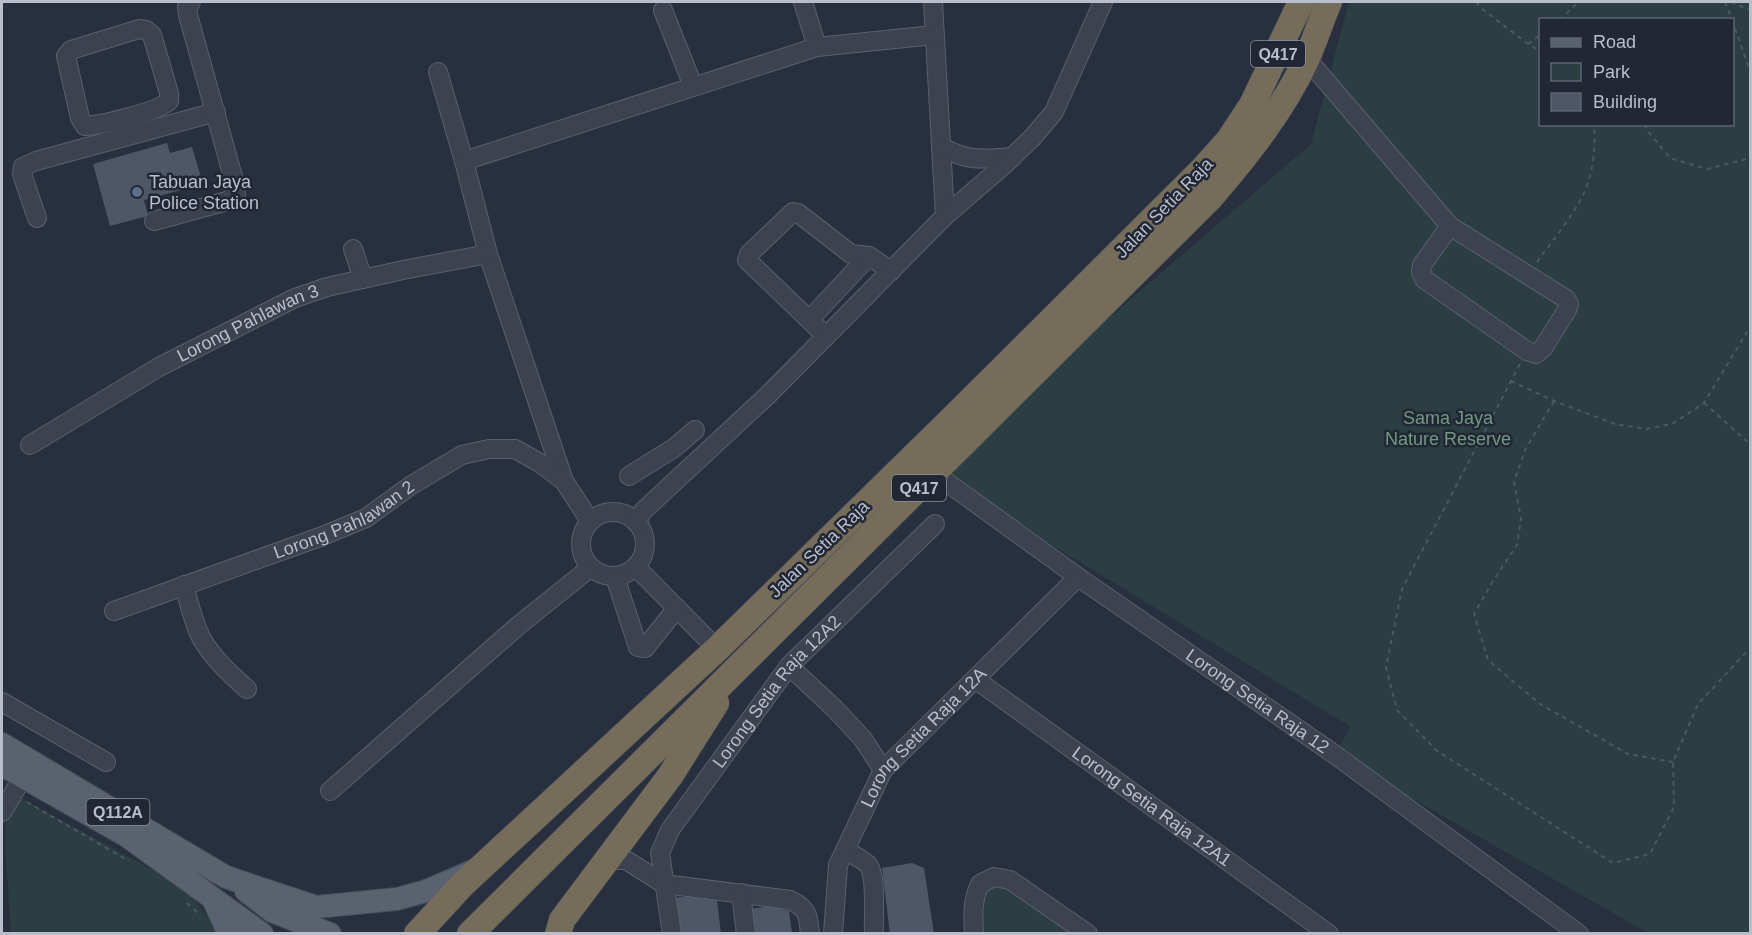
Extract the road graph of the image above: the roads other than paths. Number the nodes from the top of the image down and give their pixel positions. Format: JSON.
{"nodes":[{"id":1,"x":190,"y":2,"type":"edge"},
{"id":2,"x":803,"y":2,"type":"edge"},
{"id":3,"x":933,"y":2,"type":"edge"},
{"id":4,"x":1103,"y":2,"type":"edge"},
{"id":5,"x":1301,"y":2,"type":"edge"},
{"id":6,"x":1329,"y":2,"type":"edge"},
{"id":7,"x":663,"y":10,"type":"dead end"},
{"id":8,"x":934,"y":35,"type":"junction"},
{"id":9,"x":817,"y":47,"type":"junction"},
{"id":10,"x":1307,"y":59,"type":"junction"},
{"id":11,"x":438,"y":72,"type":"dead end"},
{"id":12,"x":693,"y":86,"type":"junction"},
{"id":13,"x":1252,"y":105,"type":"junction"},
{"id":14,"x":216,"y":112,"type":"junction"},
{"id":15,"x":125,"y":117,"type":"junction"},
{"id":16,"x":131,"y":135,"type":"junction"},
{"id":17,"x":941,"y":147,"type":"junction"},
{"id":18,"x":1013,"y":157,"type":"junction"},
{"id":19,"x":464,"y":161,"type":"junction"},
{"id":20,"x":945,"y":216,"type":"junction"},
{"id":21,"x":37,"y":218,"type":"dead end"},
{"id":22,"x":154,"y":221,"type":"dead end"},
{"id":23,"x":1450,"y":226,"type":"junction"},
{"id":24,"x":353,"y":249,"type":"dead end"},
{"id":25,"x":488,"y":254,"type":"junction"},
{"id":26,"x":869,"y":256,"type":"junction"},
{"id":27,"x":891,"y":271,"type":"junction"},
{"id":28,"x":363,"y":279,"type":"junction"},
{"id":29,"x":810,"y":320,"type":"junction"},
{"id":30,"x":826,"y":336,"type":"junction"},
{"id":31,"x":695,"y":430,"type":"dead end"},
{"id":32,"x":30,"y":445,"type":"dead end"},
{"id":33,"x":674,"y":448,"type":"junction"},
{"id":34,"x":690,"y":466,"type":"junction"},
{"id":35,"x":934,"y":473,"type":"junction"},
{"id":36,"x":629,"y":476,"type":"dead end"},
{"id":37,"x":564,"y":481,"type":"junction"},
{"id":38,"x":590,"y":521,"type":"junction"},
{"id":39,"x":636,"y":522,"type":"junction"},
{"id":40,"x":935,"y":524,"type":"dead end"},
{"id":41,"x":636,"y":567,"type":"junction"},
{"id":42,"x":590,"y":568,"type":"junction"},
{"id":43,"x":615,"y":577,"type":"junction"},
{"id":44,"x":1078,"y":577,"type":"junction"},
{"id":45,"x":184,"y":585,"type":"junction"},
{"id":46,"x":677,"y":608,"type":"junction"},
{"id":47,"x":114,"y":610,"type":"dead end"},
{"id":48,"x":717,"y":649,"type":"junction"},
{"id":49,"x":789,"y":666,"type":"junction"},
{"id":50,"x":738,"y":668,"type":"junction"},
{"id":51,"x":975,"y":679,"type":"junction"},
{"id":52,"x":247,"y":689,"type":"dead end"},
{"id":53,"x":2,"y":702,"type":"edge"},
{"id":54,"x":2,"y":744,"type":"edge"},
{"id":55,"x":106,"y":762,"type":"dead end"},
{"id":56,"x":2,"y":765,"type":"edge"},
{"id":57,"x":883,"y":770,"type":"junction"},
{"id":58,"x":18,"y":785,"type":"junction"},
{"id":59,"x":330,"y":790,"type":"dead end"},
{"id":60,"x":2,"y":812,"type":"edge"},
{"id":61,"x":845,"y":850,"type":"junction"},
{"id":62,"x":607,"y":860,"type":"junction"},
{"id":63,"x":480,"y":868,"type":"junction"},
{"id":64,"x":233,"y":880,"type":"junction"},
{"id":65,"x":664,"y":884,"type":"junction"},
{"id":66,"x":741,"y":893,"type":"junction"},
{"id":67,"x":206,"y":906,"type":"junction"},
{"id":68,"x":229,"y":933,"type":"edge"},
{"id":69,"x":262,"y":933,"type":"edge"},
{"id":70,"x":330,"y":933,"type":"edge"},
{"id":71,"x":417,"y":933,"type":"edge"},
{"id":72,"x":470,"y":933,"type":"edge"},
{"id":73,"x":558,"y":933,"type":"edge"},
{"id":74,"x":672,"y":933,"type":"edge"},
{"id":75,"x":746,"y":933,"type":"edge"},
{"id":76,"x":810,"y":933,"type":"edge"},
{"id":77,"x":833,"y":933,"type":"edge"},
{"id":78,"x":874,"y":933,"type":"edge"},
{"id":79,"x":974,"y":933,"type":"edge"},
{"id":80,"x":1088,"y":933,"type":"edge"},
{"id":81,"x":1329,"y":933,"type":"edge"},
{"id":82,"x":1579,"y":933,"type":"edge"}],
"edges":[{"from":1,"to":14,"type":"street"},
{"from":2,"to":9,"type":"street"},
{"from":3,"to":8,"type":"street"},
{"from":4,"to":18,"type":"street"},
{"from":5,"to":13,"type":"highway","name":"Jalan Setia Raja","number":"Q417"},
{"from":6,"to":10,"type":"highway","name":"Jalan Setia Raja","number":"Q417"},
{"from":7,"to":12,"type":"street"},
{"from":8,"to":9,"type":"street"},
{"from":8,"to":17,"type":"street"},
{"from":9,"to":12,"type":"street"},
{"from":10,"to":13,"type":"highway"},
{"from":10,"to":23,"type":"street"},
{"from":10,"to":35,"type":"highway","name":"Jalan Setia Raja","number":"Q417"},
{"from":11,"to":19,"type":"street"},
{"from":12,"to":19,"type":"street"},
{"from":13,"to":48,"type":"highway","name":"Jalan Setia Raja","number":"Q417"},
{"from":14,"to":16,"type":"street"},
{"from":14,"to":22,"type":"street"},
{"from":15,"to":15,"type":"street"},
{"from":15,"to":16,"type":"street"},
{"from":16,"to":21,"type":"street"},
{"from":17,"to":18,"type":"street"},
{"from":17,"to":20,"type":"street"},
{"from":18,"to":20,"type":"street"},
{"from":19,"to":25,"type":"street"},
{"from":20,"to":27,"type":"street"},
{"from":23,"to":23,"type":"street"},
{"from":24,"to":28,"type":"street"},
{"from":25,"to":28,"type":"street","name":"Lorong Pahlawan 3"},
{"from":25,"to":37,"type":"street"},
{"from":26,"to":27,"type":"street"},
{"from":26,"to":29,"type":"street"},
{"from":26,"to":29,"type":"street"},
{"from":27,"to":30,"type":"street"},
{"from":28,"to":32,"type":"street","name":"Lorong Pahlawan 3"},
{"from":29,"to":30,"type":"street"},
{"from":30,"to":34,"type":"street"},
{"from":31,"to":33,"type":"street"},
{"from":33,"to":34,"type":"street"},
{"from":33,"to":36,"type":"street"},
{"from":34,"to":39,"type":"street"},
{"from":35,"to":44,"type":"street","name":"Lorong Setia Raja 12"},
{"from":35,"to":50,"type":"highway","name":"Jalan Setia Raja","number":"Q417"},
{"from":37,"to":38,"type":"street"},
{"from":37,"to":45,"type":"street","name":"Lorong Pahlawan 2"},
{"from":38,"to":39,"type":"street"},
{"from":38,"to":42,"type":"street"},
{"from":39,"to":41,"type":"street"},
{"from":40,"to":49,"type":"street","name":"Lorong Setia Raja 12A2"},
{"from":41,"to":43,"type":"street"},
{"from":41,"to":46,"type":"street"},
{"from":42,"to":43,"type":"street"},
{"from":42,"to":59,"type":"street"},
{"from":43,"to":46,"type":"street"},
{"from":44,"to":51,"type":"street","name":"Lorong Setia Raja 12A"},
{"from":44,"to":82,"type":"street","name":"Lorong Setia Raja 12"},
{"from":45,"to":47,"type":"street","name":"Lorong Pahlawan 2"},
{"from":45,"to":52,"type":"street"},
{"from":46,"to":48,"type":"street"},
{"from":48,"to":63,"type":"highway","name":"Jalan Setia Raja","number":"Q417"},
{"from":49,"to":57,"type":"street"},
{"from":49,"to":65,"type":"street","name":"Lorong Setia Raja 12A2"},
{"from":50,"to":62,"type":"highway"},
{"from":50,"to":72,"type":"highway","name":"Jalan Setia Raja","number":"Q417"},
{"from":51,"to":57,"type":"street","name":"Lorong Setia Raja 12A"},
{"from":51,"to":81,"type":"street","name":"Lorong Setia Raja 12A1"},
{"from":53,"to":55,"type":"street"},
{"from":54,"to":64,"type":"main road","number":"Q112A"},
{"from":56,"to":58,"type":"main road"},
{"from":57,"to":61,"type":"street","name":"Lorong Setia Raja 12A"},
{"from":58,"to":60,"type":"street"},
{"from":58,"to":67,"type":"main road"},
{"from":61,"to":77,"type":"street","name":"Lorong Setia Raja 12A"},
{"from":61,"to":78,"type":"street"},
{"from":62,"to":65,"type":"street"},
{"from":62,"to":73,"type":"highway"},
{"from":63,"to":64,"type":"main road"},
{"from":63,"to":71,"type":"highway","name":"Jalan Setia Raja","number":"Q417"},
{"from":64,"to":70,"type":"main road"},
{"from":65,"to":66,"type":"street"},
{"from":65,"to":74,"type":"street","name":"Lorong Setia Raja 12A2"},
{"from":66,"to":75,"type":"street"},
{"from":66,"to":76,"type":"street"},
{"from":67,"to":68,"type":"main road"},
{"from":67,"to":69,"type":"main road"},
{"from":79,"to":80,"type":"street"}]}
